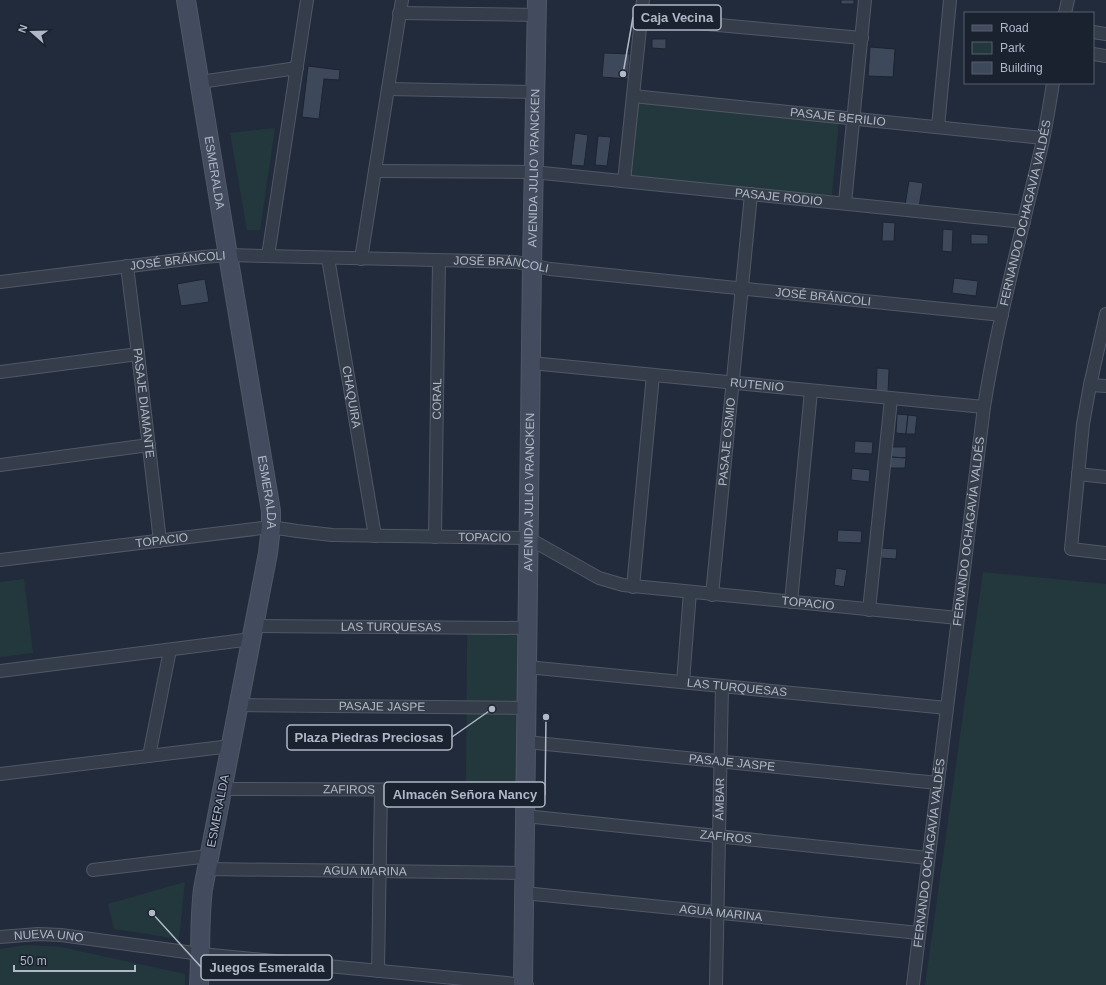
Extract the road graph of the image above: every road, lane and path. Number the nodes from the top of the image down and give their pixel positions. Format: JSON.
{"nodes":[{"id":1,"x":186,"y":0,"type":"edge"},
{"id":2,"x":307,"y":0,"type":"edge"},
{"id":3,"x":402,"y":0,"type":"edge"},
{"id":4,"x":643,"y":0,"type":"edge"},
{"id":5,"x":866,"y":0,"type":"edge"},
{"id":6,"x":950,"y":0,"type":"edge"},
{"id":7,"x":1068,"y":0,"type":"edge"},
{"id":8,"x":537,"y":7,"type":"edge"},
{"id":9,"x":1065,"y":12,"type":"edge"},
{"id":10,"x":400,"y":13,"type":"junction"},
{"id":11,"x":642,"y":18,"type":"junction"},
{"id":12,"x":1094,"y":32,"type":"edge"},
{"id":13,"x":1106,"y":34,"type":"edge"},
{"id":14,"x":862,"y":38,"type":"junction"},
{"id":15,"x":1094,"y":54,"type":"edge"},
{"id":16,"x":1106,"y":56,"type":"edge"},
{"id":17,"x":297,"y":68,"type":"junction"},
{"id":18,"x":200,"y":82,"type":"junction"},
{"id":19,"x":1053,"y":84,"type":"edge"},
{"id":20,"x":388,"y":89,"type":"junction"},
{"id":21,"x":535,"y":92,"type":"junction"},
{"id":22,"x":633,"y":96,"type":"junction"},
{"id":23,"x":854,"y":118,"type":"junction"},
{"id":24,"x":938,"y":127,"type":"junction"},
{"id":25,"x":1043,"y":138,"type":"junction"},
{"id":26,"x":375,"y":172,"type":"junction"},
{"id":27,"x":533,"y":172,"type":"junction"},
{"id":28,"x":624,"y":181,"type":"junction"},
{"id":29,"x":751,"y":194,"type":"junction"},
{"id":30,"x":845,"y":203,"type":"junction"},
{"id":31,"x":1024,"y":222,"type":"junction"},
{"id":32,"x":228,"y":255,"type":"junction"},
{"id":33,"x":268,"y":256,"type":"junction"},
{"id":34,"x":328,"y":258,"type":"junction"},
{"id":35,"x":361,"y":259,"type":"junction"},
{"id":36,"x":439,"y":261,"type":"junction"},
{"id":37,"x":127,"y":266,"type":"junction"},
{"id":38,"x":532,"y":266,"type":"junction"},
{"id":39,"x":0,"y":282,"type":"edge"},
{"id":40,"x":741,"y":289,"type":"junction"},
{"id":41,"x":1106,"y":314,"type":"edge"},
{"id":42,"x":1002,"y":315,"type":"junction"},
{"id":43,"x":138,"y":354,"type":"junction"},
{"id":44,"x":531,"y":363,"type":"junction"},
{"id":45,"x":0,"y":372,"type":"edge"},
{"id":46,"x":653,"y":375,"type":"junction"},
{"id":47,"x":732,"y":383,"type":"junction"},
{"id":48,"x":1090,"y":385,"type":"junction"},
{"id":49,"x":1106,"y":386,"type":"edge"},
{"id":50,"x":811,"y":391,"type":"junction"},
{"id":51,"x":891,"y":399,"type":"junction"},
{"id":52,"x":984,"y":407,"type":"junction"},
{"id":53,"x":149,"y":445,"type":"junction"},
{"id":54,"x":0,"y":465,"type":"edge"},
{"id":55,"x":1078,"y":474,"type":"junction"},
{"id":56,"x":1106,"y":477,"type":"edge"},
{"id":57,"x":271,"y":527,"type":"junction"},
{"id":58,"x":375,"y":536,"type":"junction"},
{"id":59,"x":435,"y":537,"type":"junction"},
{"id":60,"x":528,"y":538,"type":"junction"},
{"id":61,"x":160,"y":541,"type":"junction"},
{"id":62,"x":1106,"y":553,"type":"edge"},
{"id":63,"x":0,"y":560,"type":"edge"},
{"id":64,"x":633,"y":587,"type":"junction"},
{"id":65,"x":690,"y":592,"type":"junction"},
{"id":66,"x":712,"y":595,"type":"junction"},
{"id":67,"x":791,"y":602,"type":"junction"},
{"id":68,"x":869,"y":610,"type":"junction"},
{"id":69,"x":958,"y":618,"type":"junction"},
{"id":70,"x":527,"y":628,"type":"junction"},
{"id":71,"x":253,"y":633,"type":"junction"},
{"id":72,"x":170,"y":650,"type":"junction"},
{"id":73,"x":527,"y":667,"type":"junction"},
{"id":74,"x":0,"y":671,"type":"edge"},
{"id":75,"x":683,"y":682,"type":"junction"},
{"id":76,"x":722,"y":686,"type":"junction"},
{"id":77,"x":239,"y":705,"type":"junction"},
{"id":78,"x":526,"y":708,"type":"junction"},
{"id":79,"x":947,"y":708,"type":"junction"},
{"id":80,"x":526,"y":742,"type":"junction"},
{"id":81,"x":231,"y":746,"type":"junction"},
{"id":82,"x":149,"y":756,"type":"junction"},
{"id":83,"x":720,"y":761,"type":"junction"},
{"id":84,"x":0,"y":774,"type":"edge"},
{"id":85,"x":938,"y":783,"type":"junction"},
{"id":86,"x":222,"y":790,"type":"junction"},
{"id":87,"x":381,"y":790,"type":"junction"},
{"id":88,"x":525,"y":790,"type":"junction"},
{"id":89,"x":524,"y":816,"type":"junction"},
{"id":90,"x":719,"y":837,"type":"junction"},
{"id":91,"x":928,"y":858,"type":"junction"},
{"id":92,"x":207,"y":862,"type":"junction"},
{"id":93,"x":93,"y":870,"type":"dead end"},
{"id":94,"x":380,"y":872,"type":"junction"},
{"id":95,"x":524,"y":874,"type":"junction"},
{"id":96,"x":524,"y":893,"type":"junction"},
{"id":97,"x":718,"y":913,"type":"junction"},
{"id":98,"x":919,"y":933,"type":"junction"},
{"id":99,"x":0,"y":937,"type":"edge"},
{"id":100,"x":201,"y":954,"type":"junction"},
{"id":101,"x":378,"y":971,"type":"junction"},
{"id":102,"x":199,"y":985,"type":"edge"},
{"id":103,"x":523,"y":985,"type":"edge"},
{"id":104,"x":527,"y":985,"type":"edge"},
{"id":105,"x":716,"y":985,"type":"edge"},
{"id":106,"x":913,"y":985,"type":"edge"}],
"edges":[{"from":1,"to":18,"type":"street","name":"ESMERALDA"},
{"from":2,"to":17,"type":"street"},
{"from":3,"to":10,"type":"street"},
{"from":4,"to":11,"type":"street"},
{"from":5,"to":14,"type":"street"},
{"from":6,"to":24,"type":"street"},
{"from":7,"to":9,"type":"street"},
{"from":8,"to":10,"type":"street"},
{"from":8,"to":21,"type":"street","name":"AVENIDA JULIO VRANCKEN"},
{"from":10,"to":20,"type":"street"},
{"from":11,"to":14,"type":"street"},
{"from":11,"to":22,"type":"street"},
{"from":12,"to":13,"type":"street"},
{"from":14,"to":23,"type":"street"},
{"from":15,"to":16,"type":"street"},
{"from":17,"to":18,"type":"street"},
{"from":17,"to":33,"type":"street"},
{"from":18,"to":32,"type":"street","name":"ESMERALDA"},
{"from":19,"to":25,"type":"street","name":"FERNANDO OCHAGAVÍA VALDÉS"},
{"from":20,"to":21,"type":"street"},
{"from":20,"to":26,"type":"street"},
{"from":21,"to":27,"type":"street","name":"AVENIDA JULIO VRANCKEN"},
{"from":22,"to":23,"type":"street","name":"PASAJE BERILIO"},
{"from":22,"to":28,"type":"street"},
{"from":23,"to":24,"type":"street","name":"PASAJE BERILIO"},
{"from":23,"to":30,"type":"street"},
{"from":24,"to":25,"type":"street","name":"PASAJE BERILIO"},
{"from":25,"to":31,"type":"street","name":"FERNANDO OCHAGAVÍA VALDÉS"},
{"from":26,"to":27,"type":"street","name":"PASAJE RODIO"},
{"from":26,"to":35,"type":"street"},
{"from":27,"to":28,"type":"street","name":"PASAJE RODIO"},
{"from":27,"to":38,"type":"street","name":"AVENIDA JULIO VRANCKEN"},
{"from":28,"to":29,"type":"street","name":"PASAJE RODIO"},
{"from":29,"to":30,"type":"street","name":"PASAJE RODIO"},
{"from":29,"to":40,"type":"street","name":"PASAJE OSMIO"},
{"from":30,"to":31,"type":"street","name":"PASAJE RODIO"},
{"from":31,"to":42,"type":"street","name":"FERNANDO OCHAGAVÍA VALDÉS"},
{"from":32,"to":33,"type":"street","name":"JOSÉ BRÁNCOLI"},
{"from":32,"to":37,"type":"street","name":"JOSÉ BRÁNCOLI"},
{"from":32,"to":57,"type":"street","name":"ESMERALDA"},
{"from":33,"to":34,"type":"street","name":"JOSÉ BRÁNCOLI"},
{"from":34,"to":35,"type":"street","name":"JOSÉ BRÁNCOLI"},
{"from":34,"to":58,"type":"street","name":"CHAQUIRA"},
{"from":35,"to":36,"type":"street","name":"JOSÉ BRÁNCOLI"},
{"from":36,"to":38,"type":"street","name":"JOSÉ BRÁNCOLI"},
{"from":36,"to":59,"type":"street","name":"CORAL"},
{"from":37,"to":39,"type":"street","name":"JOSÉ BRÁNCOLI"},
{"from":37,"to":43,"type":"street","name":"PASAJE DIAMANTE"},
{"from":38,"to":40,"type":"street","name":"JOSÉ BRÁNCOLI"},
{"from":38,"to":44,"type":"street","name":"AVENIDA JULIO VRANCKEN"},
{"from":40,"to":42,"type":"street","name":"JOSÉ BRÁNCOLI"},
{"from":40,"to":47,"type":"street","name":"PASAJE OSMIO"},
{"from":41,"to":48,"type":"street"},
{"from":42,"to":52,"type":"street","name":"FERNANDO OCHAGAVÍA VALDÉS"},
{"from":43,"to":45,"type":"street"},
{"from":43,"to":53,"type":"street","name":"PASAJE DIAMANTE"},
{"from":44,"to":46,"type":"street","name":"RUTENIO"},
{"from":44,"to":60,"type":"street","name":"AVENIDA JULIO VRANCKEN"},
{"from":46,"to":47,"type":"street","name":"RUTENIO"},
{"from":46,"to":64,"type":"street"},
{"from":47,"to":50,"type":"street","name":"RUTENIO"},
{"from":47,"to":66,"type":"street","name":"PASAJE OSMIO"},
{"from":48,"to":49,"type":"street"},
{"from":48,"to":55,"type":"street"},
{"from":50,"to":51,"type":"street","name":"RUTENIO"},
{"from":50,"to":67,"type":"street"},
{"from":51,"to":52,"type":"street","name":"RUTENIO"},
{"from":51,"to":68,"type":"street"},
{"from":52,"to":69,"type":"street","name":"FERNANDO OCHAGAVÍA VALDÉS"},
{"from":53,"to":54,"type":"street"},
{"from":53,"to":61,"type":"street","name":"PASAJE DIAMANTE"},
{"from":55,"to":56,"type":"street"},
{"from":55,"to":62,"type":"street"},
{"from":57,"to":58,"type":"street","name":"TOPACIO"},
{"from":57,"to":61,"type":"street","name":"TOPACIO"},
{"from":57,"to":71,"type":"street","name":"ESMERALDA"},
{"from":58,"to":59,"type":"street","name":"TOPACIO"},
{"from":59,"to":60,"type":"street","name":"TOPACIO"},
{"from":60,"to":64,"type":"street","name":"TOPACIO"},
{"from":60,"to":70,"type":"street","name":"AVENIDA JULIO VRANCKEN"},
{"from":61,"to":63,"type":"street","name":"TOPACIO"},
{"from":64,"to":65,"type":"street","name":"TOPACIO"},
{"from":65,"to":66,"type":"street","name":"TOPACIO"},
{"from":65,"to":75,"type":"street"},
{"from":66,"to":67,"type":"street","name":"TOPACIO"},
{"from":67,"to":68,"type":"street","name":"TOPACIO"},
{"from":68,"to":69,"type":"street","name":"TOPACIO"},
{"from":69,"to":79,"type":"street","name":"FERNANDO OCHAGAVÍA VALDÉS"},
{"from":70,"to":71,"type":"street","name":"LAS TURQUESAS"},
{"from":70,"to":73,"type":"street","name":"AVENIDA JULIO VRANCKEN"},
{"from":71,"to":72,"type":"street","name":"LAS TURQUESAS"},
{"from":71,"to":77,"type":"street","name":"ESMERALDA"},
{"from":72,"to":74,"type":"street","name":"LAS TURQUESAS"},
{"from":72,"to":82,"type":"street"},
{"from":73,"to":75,"type":"street","name":"LAS TURQUESAS"},
{"from":73,"to":78,"type":"street","name":"AVENIDA JULIO VRANCKEN"},
{"from":75,"to":76,"type":"street","name":"LAS TURQUESAS"},
{"from":76,"to":79,"type":"street","name":"LAS TURQUESAS"},
{"from":76,"to":83,"type":"street","name":"ÁMBAR"},
{"from":77,"to":78,"type":"street","name":"PASAJE JASPE"},
{"from":77,"to":81,"type":"street","name":"ESMERALDA"},
{"from":78,"to":80,"type":"street","name":"AVENIDA JULIO VRANCKEN"},
{"from":79,"to":85,"type":"street","name":"FERNANDO OCHAGAVÍA VALDÉS"},
{"from":80,"to":83,"type":"street","name":"PASAJE JASPE"},
{"from":80,"to":88,"type":"street","name":"AVENIDA JULIO VRANCKEN"},
{"from":81,"to":82,"type":"street"},
{"from":81,"to":86,"type":"street","name":"ESMERALDA"},
{"from":82,"to":84,"type":"street"},
{"from":83,"to":85,"type":"street","name":"PASAJE JASPE"},
{"from":83,"to":90,"type":"street","name":"ÁMBAR"},
{"from":85,"to":91,"type":"street","name":"FERNANDO OCHAGAVÍA VALDÉS"},
{"from":86,"to":87,"type":"street","name":"ZAFIROS"},
{"from":86,"to":92,"type":"street","name":"ESMERALDA"},
{"from":87,"to":88,"type":"street","name":"ZAFIROS"},
{"from":87,"to":94,"type":"street"},
{"from":88,"to":89,"type":"street","name":"AVENIDA JULIO VRANCKEN"},
{"from":89,"to":90,"type":"street","name":"ZAFIROS"},
{"from":89,"to":95,"type":"street","name":"AVENIDA JULIO VRANCKEN"},
{"from":90,"to":91,"type":"street","name":"ZAFIROS"},
{"from":90,"to":97,"type":"street","name":"ÁMBAR"},
{"from":91,"to":98,"type":"street","name":"FERNANDO OCHAGAVÍA VALDÉS"},
{"from":92,"to":93,"type":"street","name":"AGUA MARINA"},
{"from":92,"to":94,"type":"street","name":"AGUA MARINA"},
{"from":92,"to":100,"type":"street","name":"ESMERALDA"},
{"from":94,"to":95,"type":"street","name":"AGUA MARINA"},
{"from":94,"to":101,"type":"street"},
{"from":95,"to":96,"type":"street","name":"AVENIDA JULIO VRANCKEN"},
{"from":96,"to":97,"type":"street","name":"AGUA MARINA"},
{"from":96,"to":103,"type":"street","name":"AVENIDA JULIO VRANCKEN"},
{"from":97,"to":98,"type":"street","name":"AGUA MARINA"},
{"from":97,"to":105,"type":"street","name":"ÁMBAR"},
{"from":98,"to":106,"type":"street","name":"FERNANDO OCHAGAVÍA VALDÉS"},
{"from":99,"to":100,"type":"street","name":"NUEVA UNO"},
{"from":100,"to":101,"type":"street","name":"NUEVA UNO"},
{"from":100,"to":102,"type":"street","name":"ESMERALDA"},
{"from":101,"to":103,"type":"street","name":"NUEVA UNO"},
{"from":103,"to":104,"type":"street","name":"NUEVA UNO"}]}
